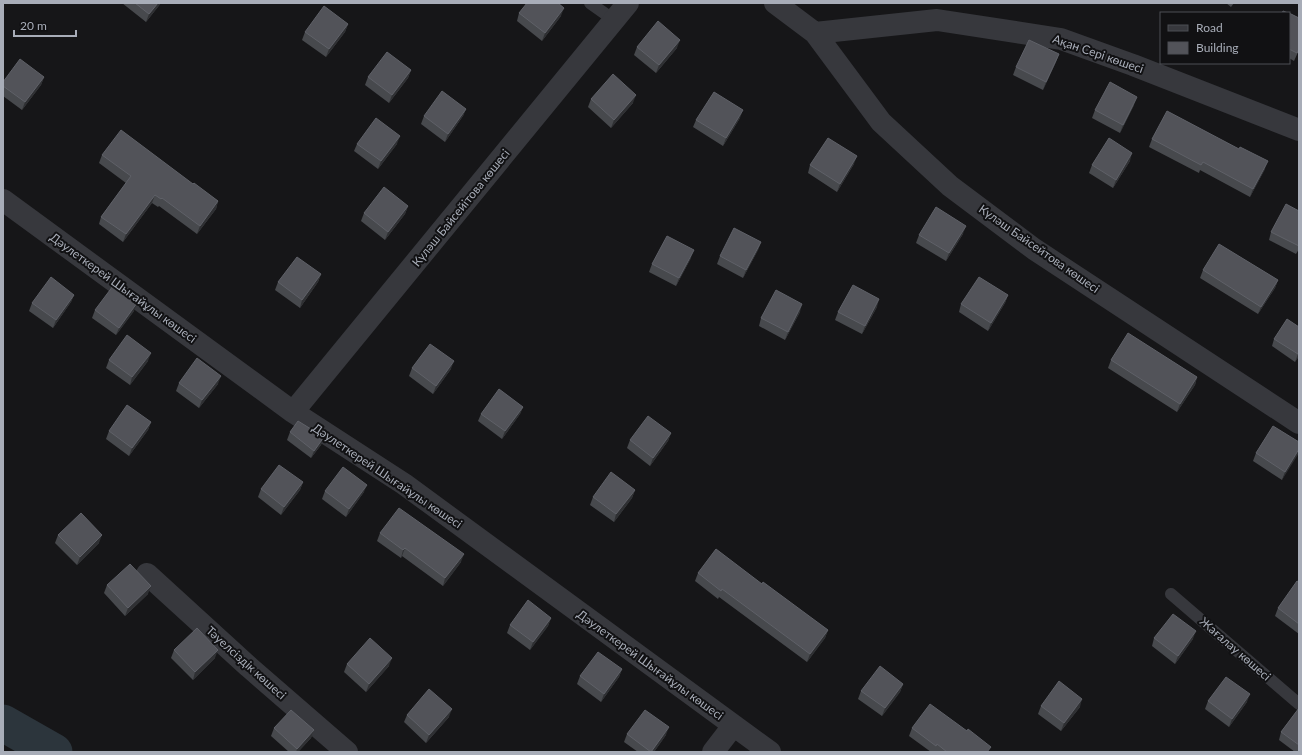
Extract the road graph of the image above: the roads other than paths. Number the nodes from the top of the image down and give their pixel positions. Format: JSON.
{"nodes":[{"id":1,"x":590,"y":3,"type":"edge"},
{"id":2,"x":628,"y":3,"type":"edge"},
{"id":3,"x":775,"y":3,"type":"edge"},
{"id":4,"x":614,"y":20,"type":"junction"},
{"id":5,"x":815,"y":33,"type":"junction"},
{"id":6,"x":1299,"y":130,"type":"edge"},
{"id":7,"x":3,"y":200,"type":"edge"},
{"id":8,"x":293,"y":412,"type":"junction"},
{"id":9,"x":1299,"y":423,"type":"edge"},
{"id":10,"x":147,"y":574,"type":"dead end"},
{"id":11,"x":1171,"y":594,"type":"dead end"},
{"id":12,"x":1299,"y":704,"type":"edge"},
{"id":13,"x":733,"y":726,"type":"junction"},
{"id":14,"x":347,"y":752,"type":"edge"},
{"id":15,"x":713,"y":752,"type":"edge"},
{"id":16,"x":770,"y":752,"type":"edge"}],
"edges":[{"from":1,"to":4,"type":"lane"},
{"from":2,"to":4,"type":"street","name":"Күләш Байсейітова көшесі"},
{"from":3,"to":5,"type":"street"},
{"from":4,"to":8,"type":"street","name":"Күләш Байсейітова көшесі"},
{"from":5,"to":6,"type":"street","name":"Ақан Сері көшесі"},
{"from":5,"to":9,"type":"street","name":"Күләш Байсейтова көшесі"},
{"from":7,"to":8,"type":"street","name":"Дәулеткерей Шығайұлы көшесі"},
{"from":8,"to":13,"type":"street","name":"Дәулеткерей Шығайұлы көшесі"},
{"from":10,"to":14,"type":"street","name":"Тәуелсіздік көшесі"},
{"from":11,"to":12,"type":"lane","name":"Жағалау көшесі"},
{"from":13,"to":15,"type":"street"},
{"from":13,"to":16,"type":"street","name":"Дәулеткерей Шығайұлы көшесі"}]}
